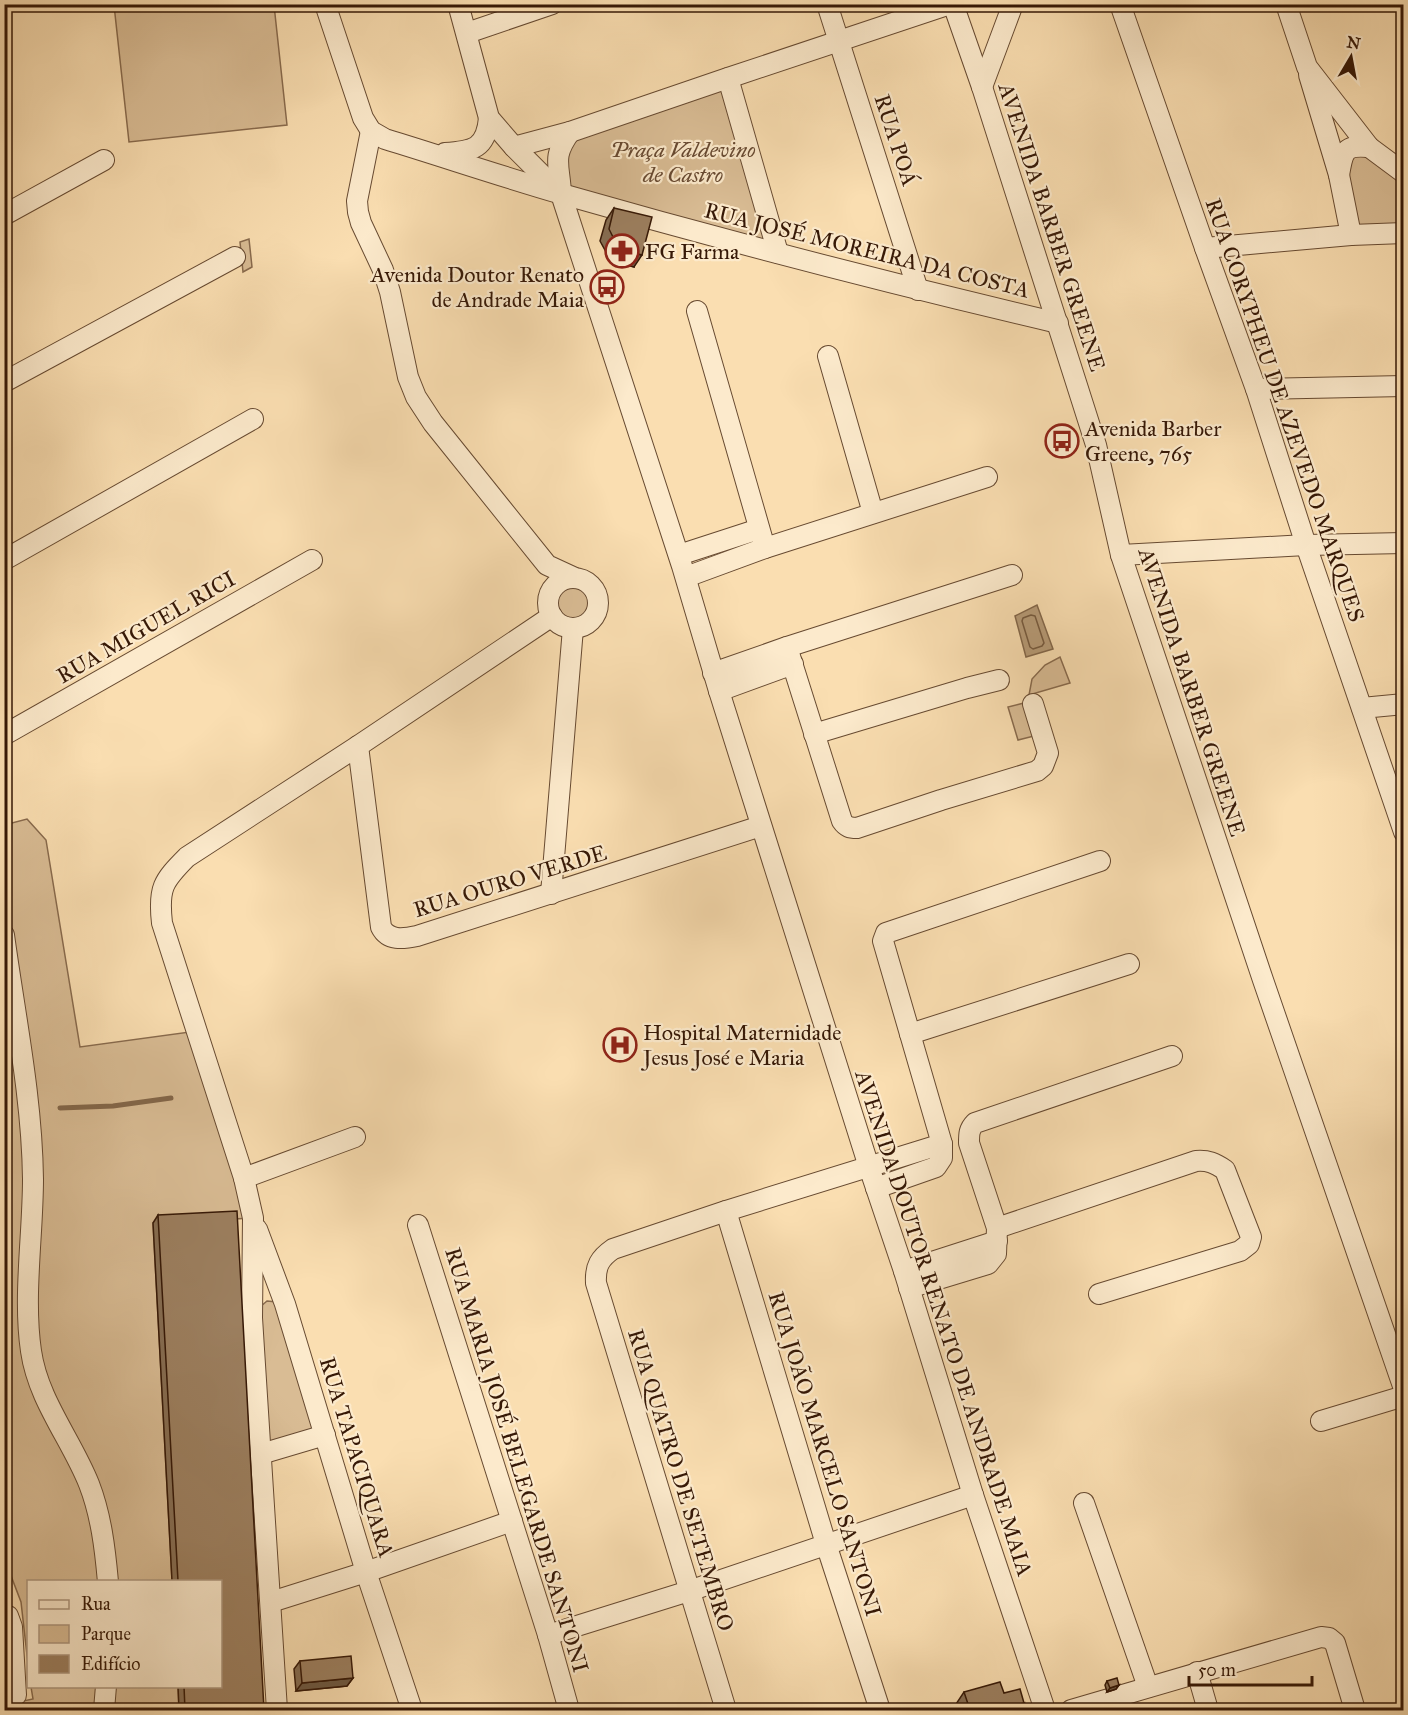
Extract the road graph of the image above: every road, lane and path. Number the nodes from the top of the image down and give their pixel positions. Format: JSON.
{"nodes":[{"id":1,"x":325,"y":4,"type":"edge"},
{"id":2,"x":458,"y":4,"type":"edge"},
{"id":3,"x":552,"y":4,"type":"edge"},
{"id":4,"x":826,"y":4,"type":"edge"},
{"id":5,"x":952,"y":4,"type":"edge"},
{"id":6,"x":1013,"y":4,"type":"edge"},
{"id":7,"x":1120,"y":4,"type":"edge"},
{"id":8,"x":1286,"y":4,"type":"edge"},
{"id":9,"x":467,"y":33,"type":"junction"},
{"id":10,"x":839,"y":41,"type":"junction"},
{"id":11,"x":1307,"y":67,"type":"junction"},
{"id":12,"x":728,"y":78,"type":"junction"},
{"id":13,"x":982,"y":87,"type":"junction"},
{"id":14,"x":489,"y":118,"type":"junction"},
{"id":15,"x":371,"y":131,"type":"junction"},
{"id":16,"x":570,"y":132,"type":"junction"},
{"id":17,"x":514,"y":147,"type":"junction"},
{"id":18,"x":1369,"y":147,"type":"junction"},
{"id":19,"x":434,"y":154,"type":"junction"},
{"id":20,"x":104,"y":160,"type":"dead end"},
{"id":21,"x":1404,"y":173,"type":"edge"},
{"id":22,"x":1339,"y":174,"type":"junction"},
{"id":23,"x":561,"y":194,"type":"junction"},
{"id":24,"x":4,"y":215,"type":"edge"},
{"id":25,"x":1404,"y":233,"type":"edge"},
{"id":26,"x":1351,"y":235,"type":"junction"},
{"id":27,"x":1205,"y":248,"type":"junction"},
{"id":28,"x":778,"y":254,"type":"junction"},
{"id":29,"x":235,"y":257,"type":"dead end"},
{"id":30,"x":918,"y":290,"type":"junction"},
{"id":31,"x":697,"y":311,"type":"dead end"},
{"id":32,"x":1058,"y":323,"type":"junction"},
{"id":33,"x":828,"y":356,"type":"dead end"},
{"id":34,"x":4,"y":382,"type":"edge"},
{"id":35,"x":1404,"y":386,"type":"edge"},
{"id":36,"x":1256,"y":389,"type":"junction"},
{"id":37,"x":253,"y":419,"type":"dead end"},
{"id":38,"x":987,"y":477,"type":"dead end"},
{"id":39,"x":873,"y":513,"type":"junction"},
{"id":40,"x":759,"y":529,"type":"junction"},
{"id":41,"x":1404,"y":543,"type":"edge"},
{"id":42,"x":1306,"y":545,"type":"junction"},
{"id":43,"x":765,"y":548,"type":"junction"},
{"id":44,"x":679,"y":555,"type":"junction"},
{"id":45,"x":1121,"y":555,"type":"junction"},
{"id":46,"x":4,"y":560,"type":"edge"},
{"id":47,"x":312,"y":560,"type":"dead end"},
{"id":48,"x":547,"y":565,"type":"junction"},
{"id":49,"x":1012,"y":575,"type":"dead end"},
{"id":50,"x":573,"y":577,"type":"junction"},
{"id":51,"x":686,"y":577,"type":"junction"},
{"id":52,"x":550,"y":607,"type":"junction"},
{"id":53,"x":573,"y":628,"type":"junction"},
{"id":54,"x":790,"y":656,"type":"junction"},
{"id":55,"x":999,"y":680,"type":"dead end"},
{"id":56,"x":716,"y":682,"type":"junction"},
{"id":57,"x":1033,"y":704,"type":"dead end"},
{"id":58,"x":1404,"y":704,"type":"edge"},
{"id":59,"x":1362,"y":708,"type":"junction"},
{"id":60,"x":814,"y":734,"type":"junction"},
{"id":61,"x":4,"y":735,"type":"edge"},
{"id":62,"x":358,"y":746,"type":"junction"},
{"id":63,"x":761,"y":826,"type":"junction"},
{"id":64,"x":1404,"y":832,"type":"edge"},
{"id":65,"x":1100,"y":861,"type":"dead end"},
{"id":66,"x":551,"y":894,"type":"junction"},
{"id":67,"x":4,"y":935,"type":"edge"},
{"id":68,"x":1130,"y":963,"type":"dead end"},
{"id":69,"x":910,"y":1034,"type":"junction"},
{"id":70,"x":1172,"y":1056,"type":"dead end"},
{"id":71,"x":355,"y":1137,"type":"dead end"},
{"id":72,"x":942,"y":1144,"type":"junction"},
{"id":73,"x":869,"y":1167,"type":"junction"},
{"id":74,"x":244,"y":1178,"type":"junction"},
{"id":75,"x":876,"y":1188,"type":"junction"},
{"id":76,"x":726,"y":1211,"type":"junction"},
{"id":77,"x":253,"y":1218,"type":"junction"},
{"id":78,"x":418,"y":1225,"type":"dead end"},
{"id":79,"x":997,"y":1234,"type":"junction"},
{"id":80,"x":906,"y":1280,"type":"junction"},
{"id":81,"x":1099,"y":1293,"type":"dead end"},
{"id":82,"x":285,"y":1304,"type":"junction"},
{"id":83,"x":252,"y":1318,"type":"junction"},
{"id":84,"x":1398,"y":1346,"type":"edge"},
{"id":85,"x":1404,"y":1389,"type":"edge"},
{"id":86,"x":1404,"y":1396,"type":"edge"},
{"id":87,"x":1321,"y":1421,"type":"dead end"},
{"id":88,"x":325,"y":1435,"type":"junction"},
{"id":89,"x":261,"y":1454,"type":"junction"},
{"id":90,"x":973,"y":1495,"type":"junction"},
{"id":91,"x":1084,"y":1503,"type":"dead end"},
{"id":92,"x":512,"y":1521,"type":"junction"},
{"id":93,"x":826,"y":1544,"type":"junction"},
{"id":94,"x":366,"y":1572,"type":"junction"},
{"id":95,"x":108,"y":1580,"type":"edge"},
{"id":96,"x":689,"y":1591,"type":"junction"},
{"id":97,"x":271,"y":1602,"type":"junction"},
{"id":98,"x":4,"y":1614,"type":"edge"},
{"id":99,"x":548,"y":1635,"type":"junction"},
{"id":100,"x":1197,"y":1672,"type":"junction"},
{"id":101,"x":1148,"y":1687,"type":"junction"},
{"id":102,"x":106,"y":1688,"type":"edge"},
{"id":103,"x":16,"y":1695,"type":"dead end"},
{"id":104,"x":104,"y":1710,"type":"edge"},
{"id":105,"x":277,"y":1710,"type":"edge"},
{"id":106,"x":412,"y":1710,"type":"edge"},
{"id":107,"x":569,"y":1710,"type":"edge"},
{"id":108,"x":726,"y":1710,"type":"edge"},
{"id":109,"x":880,"y":1710,"type":"edge"},
{"id":110,"x":1045,"y":1710,"type":"edge"},
{"id":111,"x":1071,"y":1710,"type":"edge"},
{"id":112,"x":1208,"y":1710,"type":"edge"},
{"id":113,"x":1355,"y":1710,"type":"edge"}],
"edges":[{"from":1,"to":15,"type":"street"},
{"from":2,"to":9,"type":"street"},
{"from":3,"to":9,"type":"street"},
{"from":4,"to":10,"type":"street","name":"RUA POÁ"},
{"from":5,"to":10,"type":"street"},
{"from":5,"to":13,"type":"street","name":"AVENIDA BARBER GREENE"},
{"from":6,"to":13,"type":"street"},
{"from":7,"to":27,"type":"street","name":"RUA CORYPHEU DE AZEVEDO MARQUES"},
{"from":8,"to":11,"type":"street"},
{"from":9,"to":14,"type":"street"},
{"from":10,"to":12,"type":"street"},
{"from":10,"to":30,"type":"street","name":"RUA POÁ"},
{"from":11,"to":18,"type":"street"},
{"from":11,"to":22,"type":"street"},
{"from":12,"to":16,"type":"street"},
{"from":12,"to":28,"type":"street"},
{"from":13,"to":32,"type":"street","name":"AVENIDA BARBER GREENE"},
{"from":14,"to":17,"type":"street"},
{"from":14,"to":19,"type":"street"},
{"from":15,"to":19,"type":"street","name":"RUA JOSÉ MOREIRA DA COSTA"},
{"from":15,"to":48,"type":"street"},
{"from":16,"to":17,"type":"street"},
{"from":16,"to":23,"type":"street","name":"AVENIDA DOUTOR RENATO DE ANDRADE MAIA"},
{"from":17,"to":23,"type":"street"},
{"from":18,"to":21,"type":"street"},
{"from":18,"to":22,"type":"street"},
{"from":19,"to":23,"type":"street","name":"RUA JOSÉ MOREIRA DA COSTA"},
{"from":20,"to":24,"type":"street"},
{"from":22,"to":26,"type":"street"},
{"from":23,"to":28,"type":"street","name":"RUA JOSÉ MOREIRA DA COSTA"},
{"from":23,"to":44,"type":"street","name":"AVENIDA DOUTOR RENATO DE ANDRADE MAIA"},
{"from":25,"to":26,"type":"street"},
{"from":26,"to":27,"type":"street"},
{"from":27,"to":36,"type":"street","name":"RUA CORYPHEU DE AZEVEDO MARQUES"},
{"from":28,"to":30,"type":"street","name":"RUA JOSÉ MOREIRA DA COSTA"},
{"from":29,"to":34,"type":"street"},
{"from":30,"to":32,"type":"street","name":"RUA JOSÉ MOREIRA DA COSTA"},
{"from":31,"to":40,"type":"street"},
{"from":32,"to":45,"type":"street","name":"AVENIDA BARBER GREENE"},
{"from":33,"to":39,"type":"street"},
{"from":35,"to":36,"type":"street"},
{"from":36,"to":42,"type":"street","name":"RUA CORYPHEU DE AZEVEDO MARQUES"},
{"from":37,"to":46,"type":"street"},
{"from":38,"to":39,"type":"street"},
{"from":39,"to":43,"type":"street"},
{"from":40,"to":43,"type":"street"},
{"from":40,"to":44,"type":"street"},
{"from":41,"to":42,"type":"street"},
{"from":42,"to":45,"type":"street"},
{"from":42,"to":59,"type":"street","name":"RUA CORYPHEU DE AZEVEDO MARQUES"},
{"from":43,"to":51,"type":"street"},
{"from":44,"to":51,"type":"street","name":"AVENIDA DOUTOR RENATO DE ANDRADE MAIA"},
{"from":45,"to":84,"type":"street","name":"AVENIDA BARBER GREENE"},
{"from":47,"to":61,"type":"street","name":"RUA MIGUEL RICI"},
{"from":48,"to":50,"type":"street"},
{"from":48,"to":52,"type":"street"},
{"from":49,"to":54,"type":"street"},
{"from":50,"to":52,"type":"street"},
{"from":50,"to":53,"type":"street"},
{"from":51,"to":56,"type":"street","name":"AVENIDA DOUTOR RENATO DE ANDRADE MAIA"},
{"from":52,"to":53,"type":"street"},
{"from":52,"to":62,"type":"street"},
{"from":53,"to":66,"type":"street"},
{"from":54,"to":56,"type":"street"},
{"from":54,"to":60,"type":"street"},
{"from":55,"to":60,"type":"street"},
{"from":56,"to":63,"type":"street","name":"AVENIDA DOUTOR RENATO DE ANDRADE MAIA"},
{"from":57,"to":60,"type":"street"},
{"from":58,"to":59,"type":"street"},
{"from":59,"to":64,"type":"street","name":"RUA CORYPHEU DE AZEVEDO MARQUES"},
{"from":62,"to":66,"type":"street","name":"RUA OURO VERDE"},
{"from":62,"to":74,"type":"street"},
{"from":63,"to":66,"type":"street","name":"RUA OURO VERDE"},
{"from":63,"to":73,"type":"street","name":"AVENIDA DOUTOR RENATO DE ANDRADE MAIA"},
{"from":65,"to":69,"type":"street"},
{"from":67,"to":95,"type":"street"},
{"from":68,"to":69,"type":"street"},
{"from":69,"to":72,"type":"street"},
{"from":70,"to":79,"type":"street"},
{"from":71,"to":74,"type":"street"},
{"from":72,"to":73,"type":"street"},
{"from":72,"to":75,"type":"street"},
{"from":73,"to":75,"type":"street","name":"AVENIDA DOUTOR RENATO DE ANDRADE MAIA"},
{"from":73,"to":76,"type":"street"},
{"from":74,"to":77,"type":"street"},
{"from":75,"to":80,"type":"street","name":"AVENIDA DOUTOR RENATO DE ANDRADE MAIA"},
{"from":76,"to":93,"type":"street","name":"RUA JOÃO MARCELO SANTONI"},
{"from":76,"to":96,"type":"street","name":"RUA QUATRO DE SETEMBRO"},
{"from":77,"to":82,"type":"street","name":"RUA TAPACIQUARA"},
{"from":77,"to":83,"type":"street"},
{"from":78,"to":92,"type":"street","name":"RUA MARIA JOSÉ BELEGARDE SANTONI"},
{"from":79,"to":80,"type":"street"},
{"from":79,"to":81,"type":"street"},
{"from":80,"to":90,"type":"street","name":"AVENIDA DOUTOR RENATO DE ANDRADE MAIA"},
{"from":82,"to":83,"type":"street"},
{"from":82,"to":88,"type":"street","name":"RUA TAPACIQUARA"},
{"from":83,"to":89,"type":"street"},
{"from":84,"to":85,"type":"street","name":"AVENIDA BARBER GREENE"},
{"from":86,"to":87,"type":"street"},
{"from":88,"to":89,"type":"street"},
{"from":88,"to":94,"type":"street","name":"RUA TAPACIQUARA"},
{"from":89,"to":97,"type":"street"},
{"from":90,"to":93,"type":"street"},
{"from":90,"to":110,"type":"street","name":"AVENIDA DOUTOR RENATO DE ANDRADE MAIA"},
{"from":91,"to":101,"type":"street"},
{"from":92,"to":94,"type":"street"},
{"from":92,"to":99,"type":"street","name":"RUA MARIA JOSÉ BELEGARDE SANTONI"},
{"from":93,"to":96,"type":"street"},
{"from":93,"to":109,"type":"street","name":"RUA JOÃO MARCELO SANTONI"},
{"from":94,"to":97,"type":"street"},
{"from":94,"to":106,"type":"street","name":"RUA TAPACIQUARA"},
{"from":96,"to":99,"type":"street"},
{"from":96,"to":108,"type":"street","name":"RUA QUATRO DE SETEMBRO"},
{"from":97,"to":105,"type":"street"},
{"from":98,"to":103,"type":"street"},
{"from":99,"to":107,"type":"street","name":"RUA MARIA JOSÉ BELEGARDE SANTONI"},
{"from":100,"to":101,"type":"street"},
{"from":100,"to":112,"type":"street"},
{"from":100,"to":113,"type":"street"},
{"from":101,"to":111,"type":"street"},
{"from":102,"to":104,"type":"street"}]}
